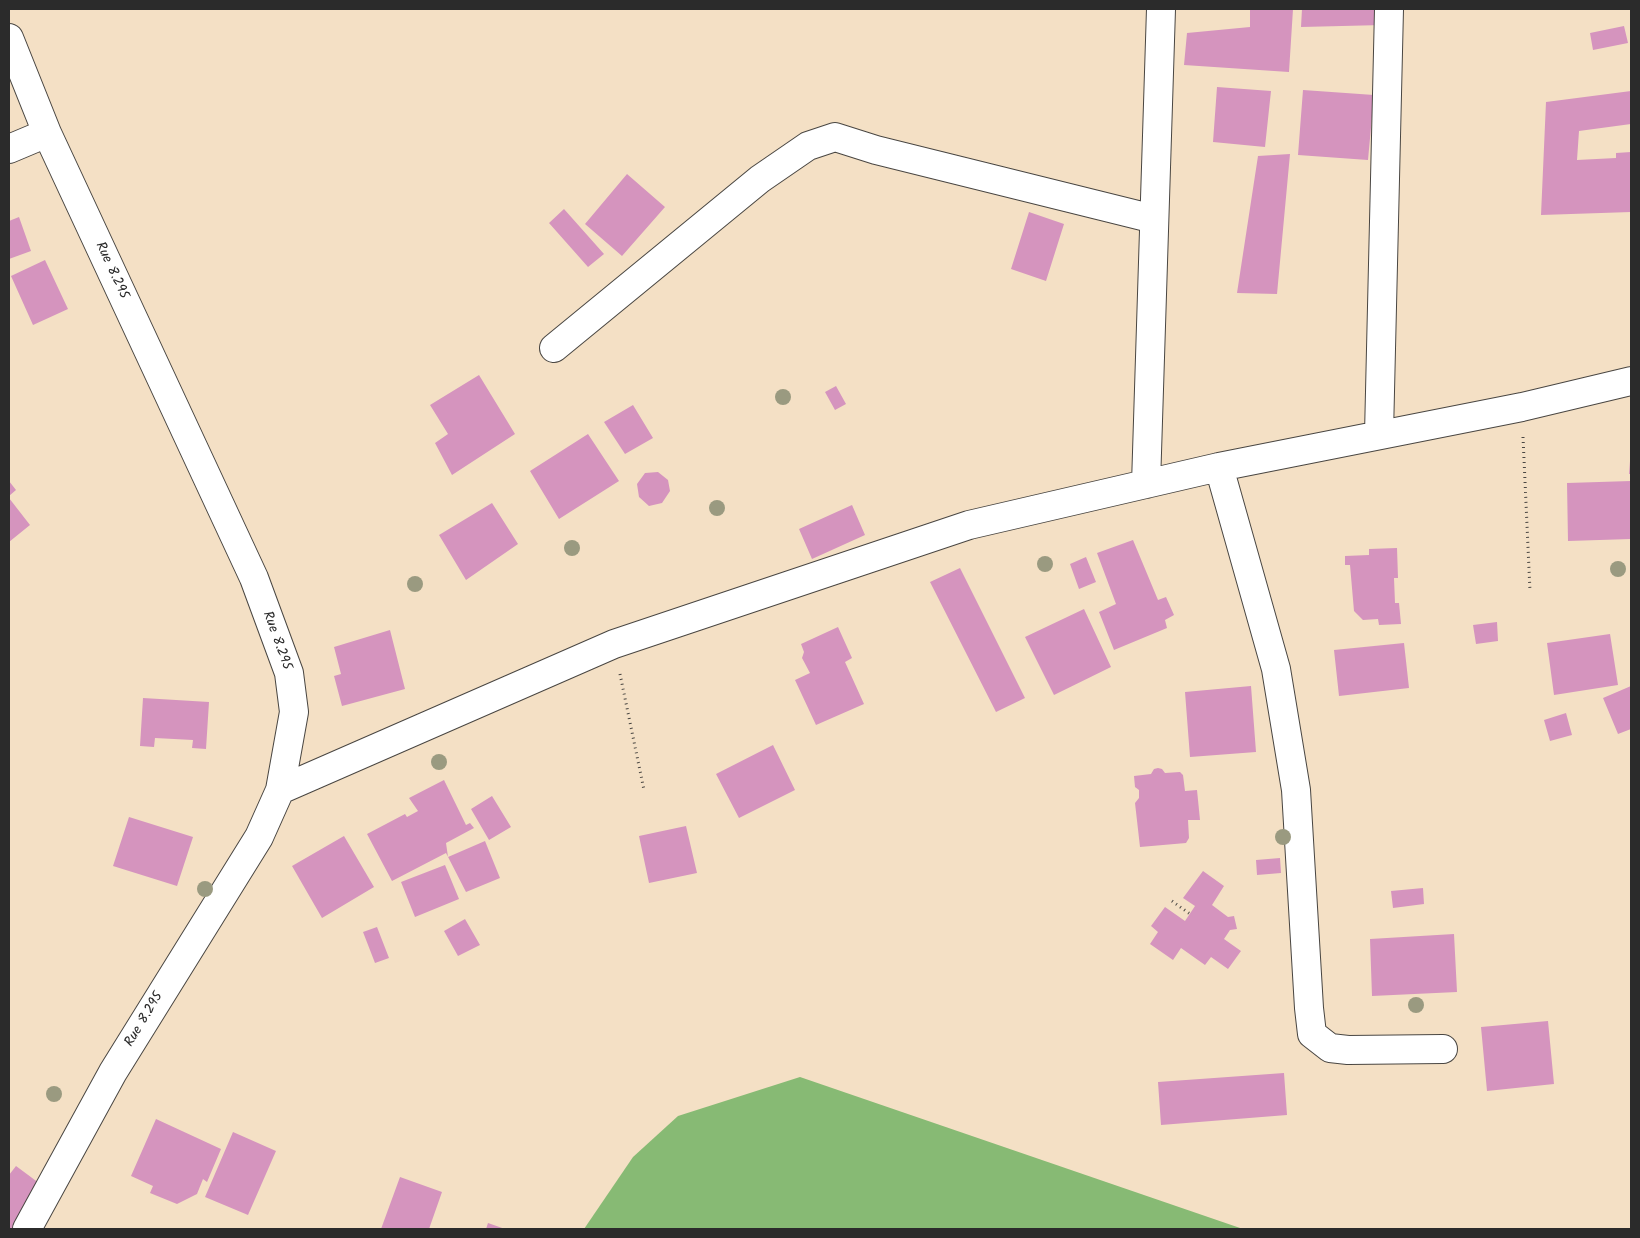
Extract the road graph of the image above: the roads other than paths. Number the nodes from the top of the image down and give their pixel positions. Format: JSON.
{"nodes":[{"id":1,"x":1161,"y":9,"type":"edge"},
{"id":2,"x":1389,"y":9,"type":"edge"},
{"id":3,"x":9,"y":38,"type":"edge"},
{"id":4,"x":47,"y":133,"type":"junction"},
{"id":5,"x":9,"y":149,"type":"edge"},
{"id":6,"x":1154,"y":219,"type":"junction"},
{"id":7,"x":554,"y":348,"type":"dead end"},
{"id":8,"x":1631,"y":381,"type":"edge"},
{"id":9,"x":1379,"y":434,"type":"junction"},
{"id":10,"x":1219,"y":466,"type":"junction"},
{"id":11,"x":1146,"y":484,"type":"junction"},
{"id":12,"x":280,"y":790,"type":"junction"},
{"id":13,"x":1443,"y":1049,"type":"dead end"},
{"id":14,"x":27,"y":1229,"type":"edge"}],
"edges":[{"from":1,"to":6,"type":"street"},
{"from":2,"to":9,"type":"street"},
{"from":3,"to":4,"type":"street","name":"Rue 8.295"},
{"from":4,"to":5,"type":"street"},
{"from":4,"to":12,"type":"street","name":"Rue 8.295"},
{"from":6,"to":7,"type":"street"},
{"from":6,"to":11,"type":"street"},
{"from":8,"to":9,"type":"street"},
{"from":9,"to":10,"type":"street"},
{"from":10,"to":11,"type":"street"},
{"from":10,"to":13,"type":"street"},
{"from":11,"to":12,"type":"street"},
{"from":12,"to":14,"type":"street","name":"Rue 8.295"}]}
